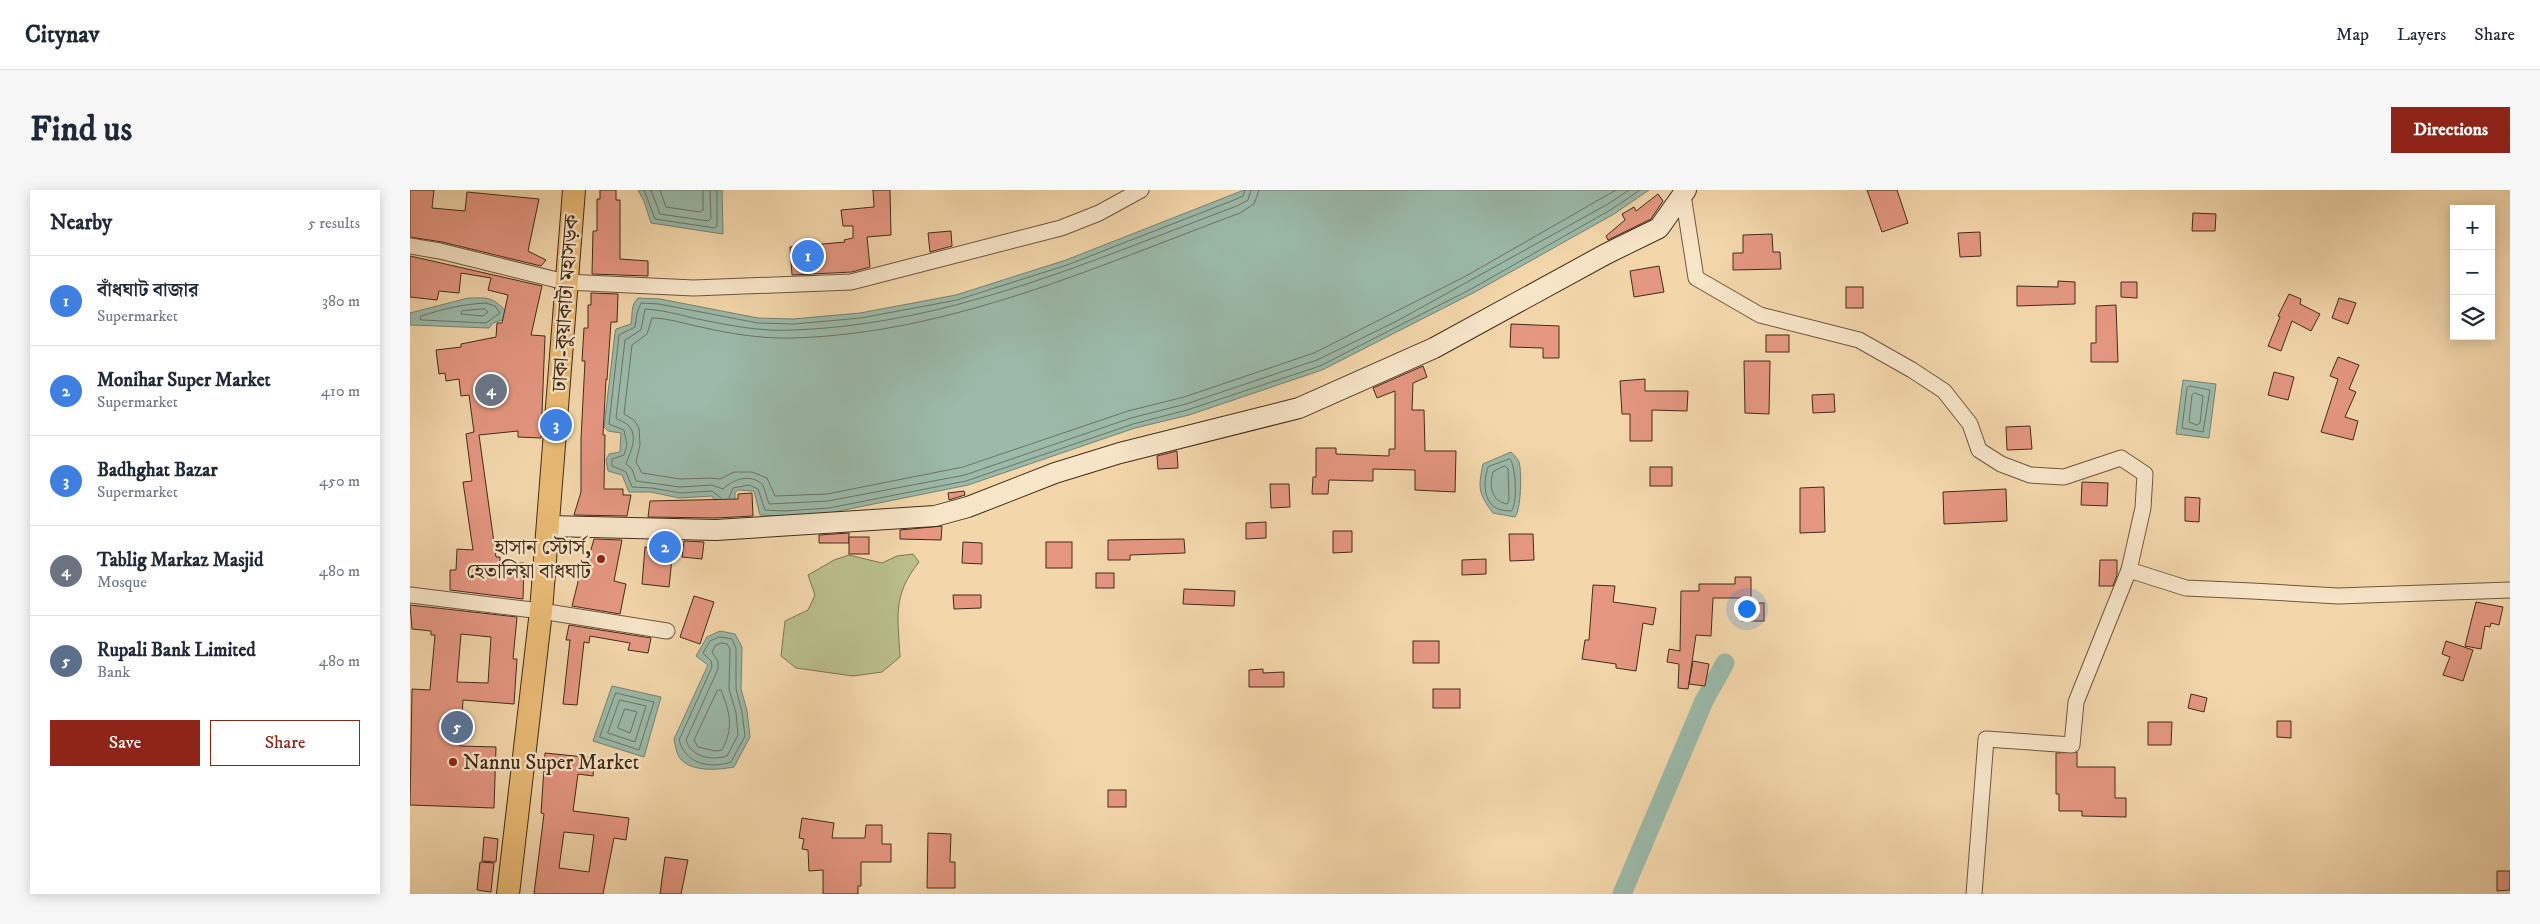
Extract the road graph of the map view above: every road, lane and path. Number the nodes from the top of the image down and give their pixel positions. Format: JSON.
{"nodes":[{"id":1,"x":574,"y":190,"type":"edge"},
{"id":2,"x":1141,"y":190,"type":"edge"},
{"id":3,"x":1685,"y":192,"type":"edge"},
{"id":4,"x":410,"y":246,"type":"edge"},
{"id":5,"x":565,"y":282,"type":"junction"},
{"id":6,"x":548,"y":526,"type":"junction"},
{"id":7,"x":2129,"y":570,"type":"junction"},
{"id":8,"x":2510,"y":590,"type":"edge"},
{"id":9,"x":410,"y":595,"type":"edge"},
{"id":10,"x":541,"y":611,"type":"junction"},
{"id":11,"x":667,"y":632,"type":"dead end"},
{"id":12,"x":508,"y":894,"type":"edge"},
{"id":13,"x":1974,"y":894,"type":"edge"}],
"edges":[{"from":1,"to":5,"type":"main road","name":"ঢাকা-কুয়াকাটা মহাসড়ক"},
{"from":2,"to":5,"type":"street"},
{"from":3,"to":6,"type":"street"},
{"from":3,"to":7,"type":"street"},
{"from":4,"to":5,"type":"street"},
{"from":5,"to":6,"type":"main road","name":"ঢাকা-কুয়াকাটা মহাসড়ক"},
{"from":6,"to":10,"type":"main road","name":"ঢাকা-কুয়াকাটা মহাসড়ক"},
{"from":7,"to":8,"type":"street"},
{"from":7,"to":13,"type":"street"},
{"from":9,"to":10,"type":"street"},
{"from":10,"to":11,"type":"street"},
{"from":10,"to":12,"type":"main road","name":"ঢাকা-কুয়াকাটা মহাসড়ক"}]}
